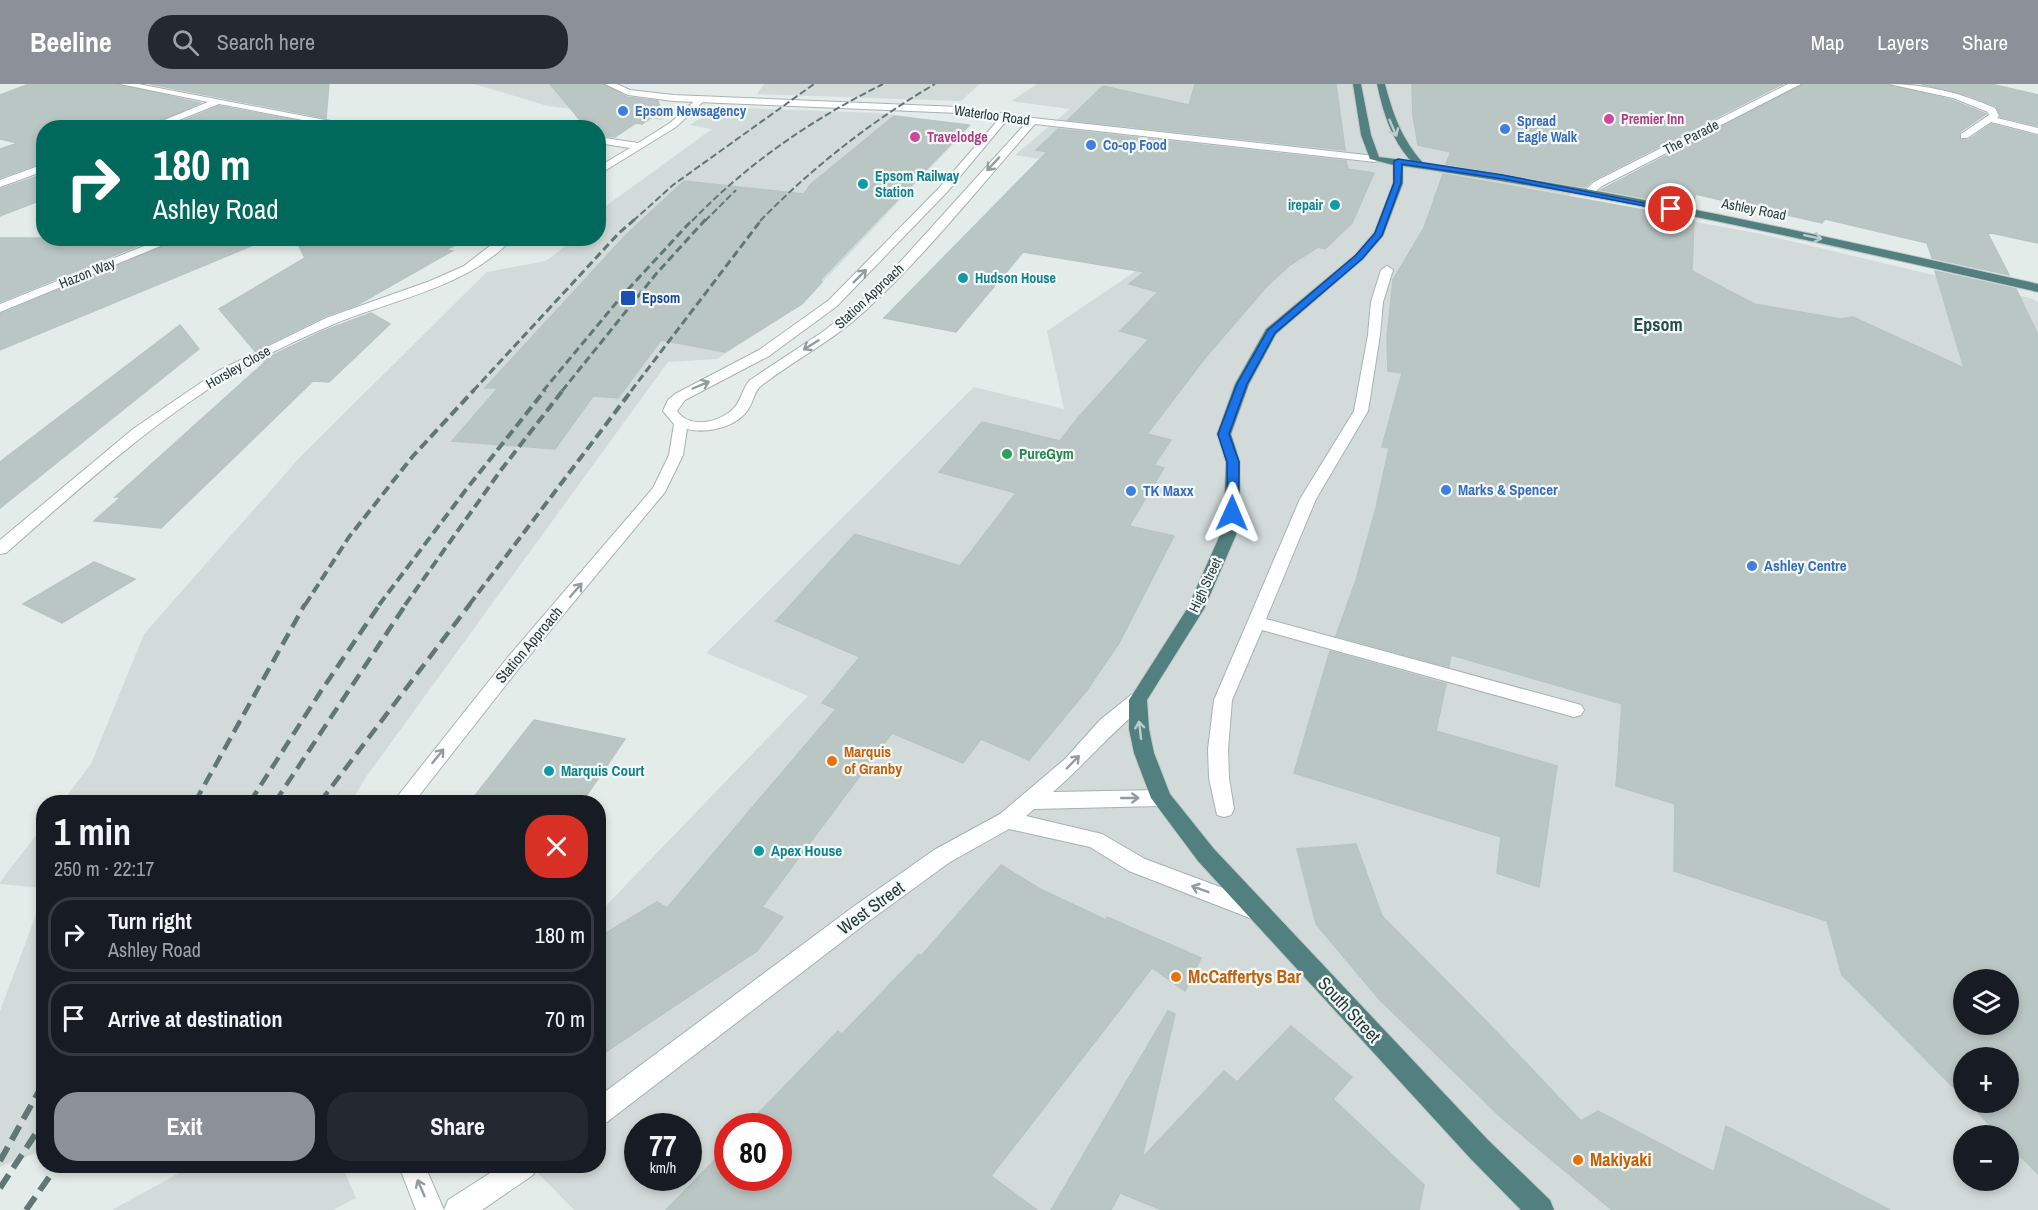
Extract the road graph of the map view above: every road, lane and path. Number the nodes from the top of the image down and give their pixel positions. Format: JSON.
{"nodes":[{"id":1,"x":124,"y":84,"type":"edge"},
{"id":2,"x":609,"y":84,"type":"edge"},
{"id":3,"x":1357,"y":84,"type":"edge"},
{"id":4,"x":1381,"y":84,"type":"edge"},
{"id":5,"x":1797,"y":84,"type":"edge"},
{"id":6,"x":1893,"y":84,"type":"edge"},
{"id":7,"x":702,"y":99,"type":"junction"},
{"id":8,"x":219,"y":102,"type":"junction"},
{"id":9,"x":1005,"y":117,"type":"junction"},
{"id":10,"x":1989,"y":119,"type":"junction"},
{"id":11,"x":171,"y":120,"type":"edge"},
{"id":12,"x":319,"y":120,"type":"edge"},
{"id":13,"x":1033,"y":121,"type":"junction"},
{"id":14,"x":2038,"y":131,"type":"edge"},
{"id":15,"x":1964,"y":136,"type":"dead end"},
{"id":16,"x":606,"y":141,"type":"edge"},
{"id":17,"x":638,"y":146,"type":"junction"},
{"id":18,"x":1375,"y":159,"type":"junction"},
{"id":19,"x":1398,"y":161,"type":"junction"},
{"id":20,"x":1419,"y":164,"type":"junction"},
{"id":21,"x":606,"y":167,"type":"edge"},
{"id":22,"x":36,"y":170,"type":"edge"},
{"id":23,"x":0,"y":184,"type":"edge"},
{"id":24,"x":1587,"y":193,"type":"junction"},
{"id":25,"x":155,"y":246,"type":"edge"},
{"id":26,"x":498,"y":246,"type":"edge"},
{"id":27,"x":1387,"y":270,"type":"dead end"},
{"id":28,"x":2038,"y":287,"type":"edge"},
{"id":29,"x":0,"y":308,"type":"edge"},
{"id":30,"x":681,"y":423,"type":"junction"},
{"id":31,"x":0,"y":549,"type":"edge"},
{"id":32,"x":1256,"y":622,"type":"junction"},
{"id":33,"x":1138,"y":700,"type":"junction"},
{"id":34,"x":1574,"y":710,"type":"dead end"},
{"id":35,"x":409,"y":795,"type":"edge"},
{"id":36,"x":1161,"y":798,"type":"junction"},
{"id":37,"x":1030,"y":801,"type":"junction"},
{"id":38,"x":1224,"y":809,"type":"dead end"},
{"id":39,"x":1007,"y":820,"type":"junction"},
{"id":40,"x":1255,"y":910,"type":"junction"},
{"id":41,"x":606,"y":1107,"type":"edge"},
{"id":42,"x":415,"y":1173,"type":"edge"},
{"id":43,"x":514,"y":1173,"type":"edge"},
{"id":44,"x":430,"y":1210,"type":"edge"},
{"id":45,"x":458,"y":1210,"type":"edge"},
{"id":46,"x":1540,"y":1210,"type":"edge"}],
"edges":[{"from":1,"to":8,"type":"street"},
{"from":2,"to":7,"type":"street","name":"Waterloo Road"},
{"from":3,"to":18,"type":"highway"},
{"from":4,"to":20,"type":"highway","one_way":true},
{"from":5,"to":24,"type":"street","name":"The Parade"},
{"from":6,"to":10,"type":"street"},
{"from":7,"to":9,"type":"street","name":"Waterloo Road"},
{"from":7,"to":17,"type":"street"},
{"from":8,"to":11,"type":"street"},
{"from":8,"to":12,"type":"street"},
{"from":9,"to":13,"type":"street","name":"Waterloo Road"},
{"from":30,"to":9,"type":"street","name":"Station Approach","one_way":true},
{"from":10,"to":14,"type":"street"},
{"from":10,"to":15,"type":"street"},
{"from":13,"to":18,"type":"street","name":"Waterloo Road"},
{"from":13,"to":30,"type":"street","name":"Station Approach","one_way":true},
{"from":16,"to":17,"type":"street"},
{"from":17,"to":21,"type":"street"},
{"from":18,"to":19,"type":"highway","name":"Ashley Road"},
{"from":19,"to":20,"type":"highway","name":"Ashley Road"},
{"from":19,"to":33,"type":"highway","name":"High Street"},
{"from":20,"to":24,"type":"highway","name":"Ashley Road"},
{"from":22,"to":23,"type":"street"},
{"from":24,"to":28,"type":"highway","name":"Ashley Road","one_way":true},
{"from":25,"to":29,"type":"street","name":"Hazon Way"},
{"from":26,"to":31,"type":"street","name":"Horsley Close"},
{"from":27,"to":32,"type":"street"},
{"from":35,"to":30,"type":"street","name":"Station Approach","one_way":true},
{"from":32,"to":34,"type":"street"},
{"from":32,"to":38,"type":"street"},
{"from":36,"to":33,"type":"highway","name":"South Street","one_way":true},
{"from":37,"to":33,"type":"street","name":"West Street","one_way":true},
{"from":37,"to":36,"type":"street","one_way":true},
{"from":36,"to":40,"type":"highway","name":"South Street"},
{"from":37,"to":39,"type":"street","name":"West Street"},
{"from":40,"to":39,"type":"street","one_way":true},
{"from":39,"to":41,"type":"street","name":"West Street"},
{"from":40,"to":46,"type":"highway","name":"South Street"},
{"from":44,"to":42,"type":"street","one_way":true},
{"from":43,"to":45,"type":"street"}]}
